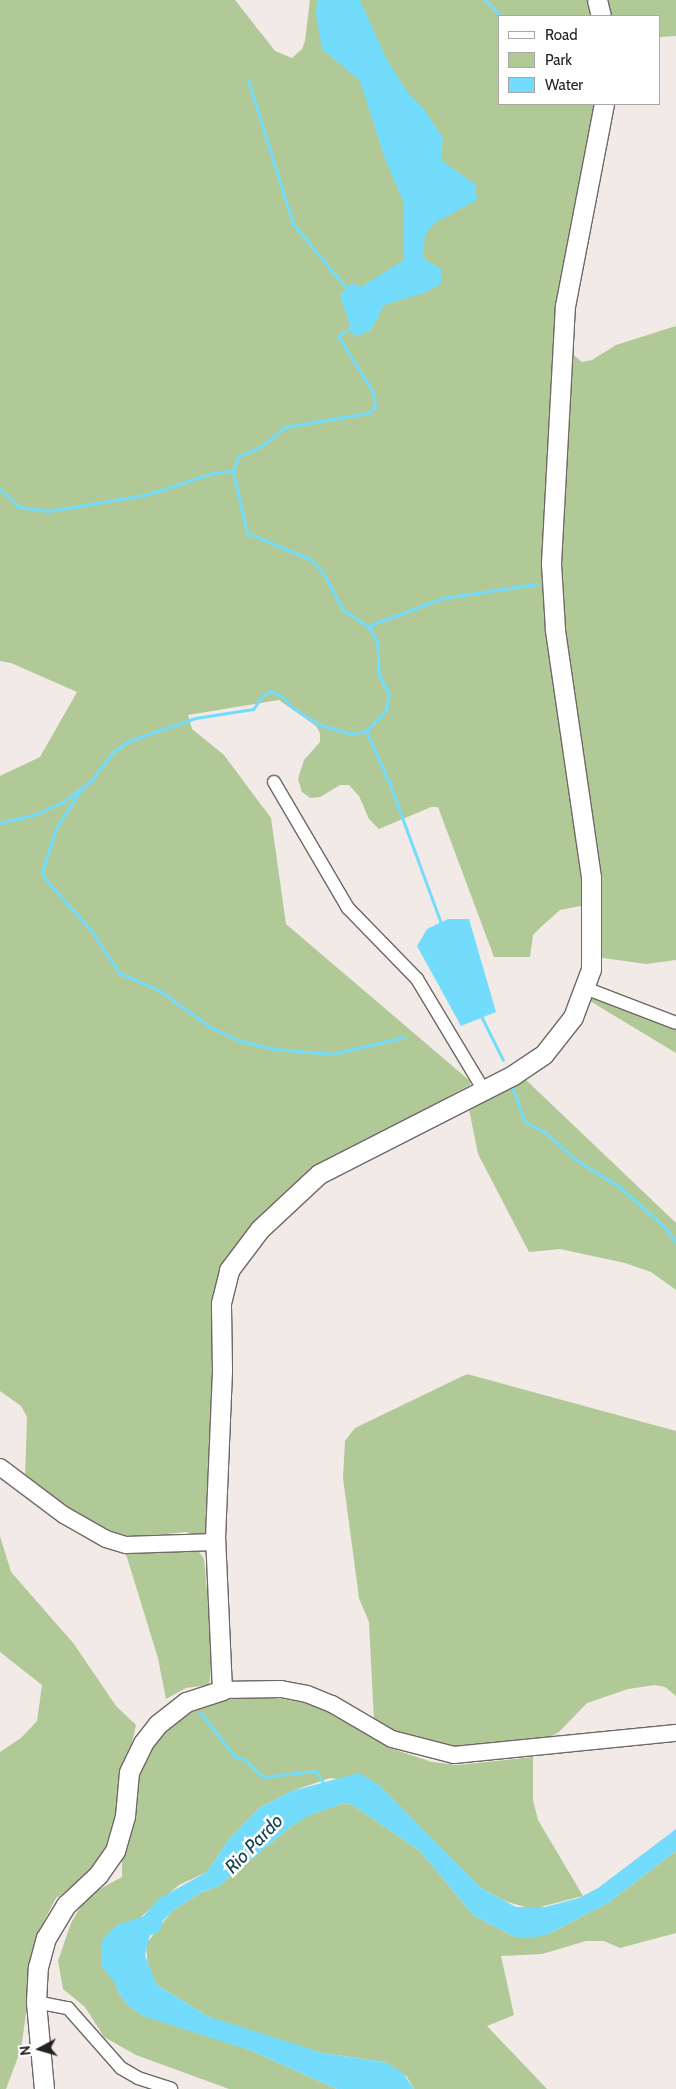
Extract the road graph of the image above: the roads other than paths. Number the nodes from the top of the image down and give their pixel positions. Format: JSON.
{"nodes":[{"id":1,"x":598,"y":0,"type":"edge"},
{"id":2,"x":601,"y":15,"type":"edge"},
{"id":3,"x":604,"y":105,"type":"edge"},
{"id":4,"x":274,"y":782,"type":"dead end"},
{"id":5,"x":585,"y":988,"type":"junction"},
{"id":6,"x":676,"y":1023,"type":"edge"},
{"id":7,"x":483,"y":1089,"type":"junction"},
{"id":8,"x":0,"y":1467,"type":"edge"},
{"id":9,"x":215,"y":1542,"type":"junction"},
{"id":10,"x":222,"y":1690,"type":"junction"},
{"id":11,"x":676,"y":1733,"type":"edge"},
{"id":12,"x":36,"y":2002,"type":"junction"},
{"id":13,"x":44,"y":2089,"type":"edge"},
{"id":14,"x":171,"y":2089,"type":"edge"}],
"edges":[{"from":1,"to":2,"type":"main road"},
{"from":3,"to":5,"type":"main road"},
{"from":4,"to":7,"type":"street"},
{"from":5,"to":6,"type":"street"},
{"from":5,"to":7,"type":"main road"},
{"from":7,"to":9,"type":"main road"},
{"from":8,"to":9,"type":"street"},
{"from":9,"to":10,"type":"main road"},
{"from":10,"to":11,"type":"street"},
{"from":10,"to":12,"type":"main road"},
{"from":12,"to":13,"type":"main road"},
{"from":12,"to":14,"type":"street"}]}
